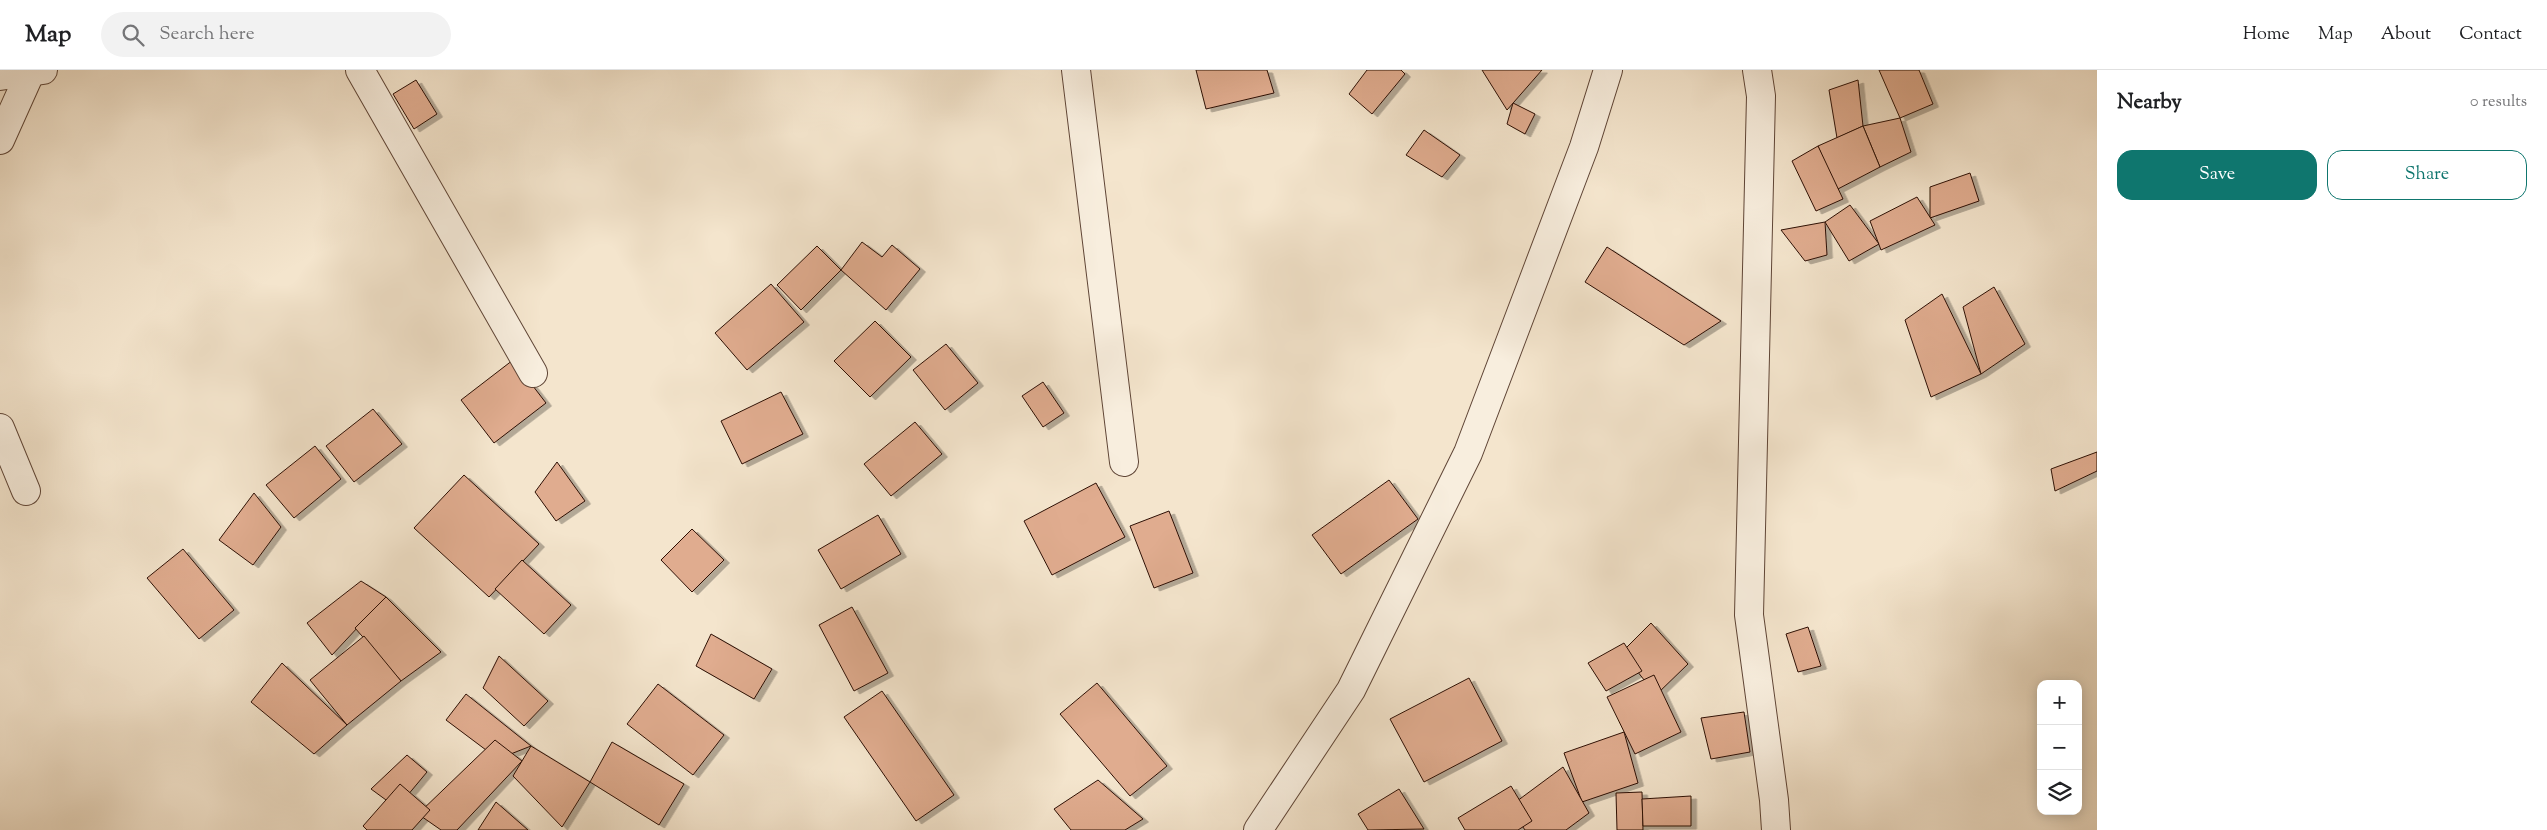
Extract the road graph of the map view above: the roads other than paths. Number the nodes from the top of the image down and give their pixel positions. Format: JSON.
{"nodes":[{"id":1,"x":360,"y":70,"type":"edge"},
{"id":2,"x":1076,"y":70,"type":"edge"},
{"id":3,"x":1608,"y":70,"type":"edge"},
{"id":4,"x":1757,"y":70,"type":"edge"},
{"id":5,"x":37,"y":71,"type":"edge"},
{"id":6,"x":0,"y":76,"type":"edge"},
{"id":7,"x":0,"y":140,"type":"edge"},
{"id":8,"x":533,"y":373,"type":"dead end"},
{"id":9,"x":0,"y":428,"type":"edge"},
{"id":10,"x":1124,"y":462,"type":"dead end"},
{"id":11,"x":26,"y":491,"type":"dead end"},
{"id":12,"x":1258,"y":830,"type":"edge"},
{"id":13,"x":1776,"y":830,"type":"edge"}],
"edges":[{"from":1,"to":8,"type":"street"},
{"from":2,"to":10,"type":"street"},
{"from":3,"to":12,"type":"street"},
{"from":4,"to":13,"type":"street"},
{"from":5,"to":6,"type":"street"},
{"from":5,"to":7,"type":"street"},
{"from":9,"to":11,"type":"street"}]}
